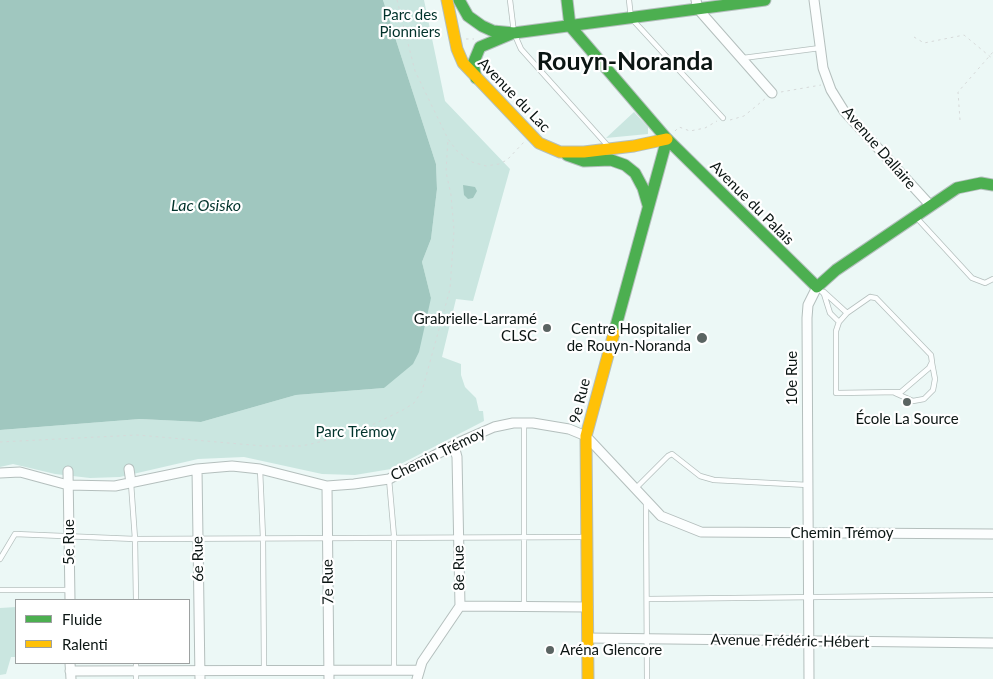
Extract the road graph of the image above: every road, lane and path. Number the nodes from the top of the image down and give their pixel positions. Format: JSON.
{"nodes":[{"id":1,"x":397,"y":0,"type":"edge"},
{"id":2,"x":447,"y":0,"type":"edge"},
{"id":3,"x":459,"y":0,"type":"edge"},
{"id":4,"x":510,"y":0,"type":"edge"},
{"id":5,"x":567,"y":0,"type":"edge"},
{"id":6,"x":629,"y":0,"type":"edge"},
{"id":7,"x":765,"y":0,"type":"edge"},
{"id":8,"x":814,"y":0,"type":"edge"},
{"id":9,"x":697,"y":4,"type":"edge"},
{"id":10,"x":631,"y":18,"type":"junction"},
{"id":11,"x":482,"y":26,"type":"junction"},
{"id":12,"x":570,"y":26,"type":"junction"},
{"id":13,"x":514,"y":33,"type":"junction"},
{"id":14,"x":914,"y":37,"type":"dead end"},
{"id":15,"x":455,"y":40,"type":"junction"},
{"id":16,"x":820,"y":48,"type":"junction"},
{"id":17,"x":993,"y":52,"type":"edge"},
{"id":18,"x":989,"y":56,"type":"junction"},
{"id":19,"x":743,"y":58,"type":"junction"},
{"id":20,"x":993,"y":59,"type":"edge"},
{"id":21,"x":476,"y":78,"type":"junction"},
{"id":22,"x":772,"y":93,"type":"dead end"},
{"id":23,"x":723,"y":118,"type":"joint"},
{"id":24,"x":960,"y":120,"type":"dead end"},
{"id":25,"x":530,"y":136,"type":"junction"},
{"id":26,"x":448,"y":139,"type":"junction"},
{"id":27,"x":667,"y":139,"type":"junction"},
{"id":28,"x":610,"y":148,"type":"junction"},
{"id":29,"x":560,"y":152,"type":"junction"},
{"id":30,"x":993,"y":185,"type":"edge"},
{"id":31,"x":930,"y":206,"type":"junction"},
{"id":32,"x":648,"y":207,"type":"junction"},
{"id":33,"x":915,"y":216,"type":"junction"},
{"id":34,"x":993,"y":279,"type":"edge"},
{"id":35,"x":817,"y":286,"type":"junction"},
{"id":36,"x":847,"y":313,"type":"junction"},
{"id":37,"x":839,"y":322,"type":"junction"},
{"id":38,"x":932,"y":362,"type":"junction"},
{"id":39,"x":894,"y":393,"type":"junction"},
{"id":40,"x":524,"y":423,"type":"junction"},
{"id":41,"x":586,"y":436,"type":"junction"},
{"id":42,"x":0,"y":442,"type":"edge"},
{"id":43,"x":454,"y":446,"type":"junction"},
{"id":44,"x":129,"y":469,"type":"dead end"},
{"id":45,"x":197,"y":469,"type":"junction"},
{"id":46,"x":260,"y":469,"type":"junction"},
{"id":47,"x":68,"y":471,"type":"dead end"},
{"id":48,"x":0,"y":473,"type":"edge"},
{"id":49,"x":389,"y":479,"type":"junction"},
{"id":50,"x":132,"y":484,"type":"junction"},
{"id":51,"x":68,"y":485,"type":"junction"},
{"id":52,"x":808,"y":485,"type":"junction"},
{"id":53,"x":327,"y":486,"type":"junction"},
{"id":54,"x":634,"y":490,"type":"junction"},
{"id":55,"x":646,"y":502,"type":"junction"},
{"id":56,"x":808,"y":533,"type":"junction"},
{"id":57,"x":993,"y":534,"type":"edge"},
{"id":58,"x":70,"y":536,"type":"junction"},
{"id":59,"x":328,"y":536,"type":"junction"},
{"id":60,"x":394,"y":536,"type":"junction"},
{"id":61,"x":459,"y":536,"type":"junction"},
{"id":62,"x":525,"y":536,"type":"junction"},
{"id":63,"x":587,"y":536,"type":"junction"},
{"id":64,"x":263,"y":538,"type":"junction"},
{"id":65,"x":135,"y":539,"type":"junction"},
{"id":66,"x":198,"y":539,"type":"junction"},
{"id":67,"x":0,"y":559,"type":"edge"},
{"id":68,"x":0,"y":590,"type":"edge"},
{"id":69,"x":70,"y":590,"type":"junction"},
{"id":70,"x":993,"y":595,"type":"edge"},
{"id":71,"x":808,"y":598,"type":"junction"},
{"id":72,"x":70,"y":599,"type":"edge"},
{"id":73,"x":136,"y":599,"type":"edge"},
{"id":74,"x":646,"y":599,"type":"junction"},
{"id":75,"x":460,"y":606,"type":"junction"},
{"id":76,"x":524,"y":606,"type":"junction"},
{"id":77,"x":588,"y":607,"type":"junction"},
{"id":78,"x":588,"y":638,"type":"junction"},
{"id":79,"x":647,"y":639,"type":"junction"},
{"id":80,"x":809,"y":641,"type":"junction"},
{"id":81,"x":993,"y":643,"type":"edge"},
{"id":82,"x":264,"y":670,"type":"junction"},
{"id":83,"x":394,"y":670,"type":"junction"},
{"id":84,"x":70,"y":671,"type":"edge"},
{"id":85,"x":136,"y":671,"type":"edge"},
{"id":86,"x":418,"y":674,"type":"edge"},
{"id":87,"x":200,"y":675,"type":"edge"},
{"id":88,"x":329,"y":675,"type":"edge"},
{"id":89,"x":588,"y":679,"type":"edge"},
{"id":90,"x":647,"y":679,"type":"edge"},
{"id":91,"x":809,"y":679,"type":"edge"}],
"edges":[{"from":1,"to":26,"type":"path"},
{"from":2,"to":15,"type":"street","name":"Avenue du Lac"},
{"from":3,"to":11,"type":"street"},
{"from":4,"to":13,"type":"lane"},
{"from":5,"to":12,"type":"street"},
{"from":6,"to":10,"type":"lane"},
{"from":7,"to":9,"type":"street"},
{"from":8,"to":16,"type":"street","name":"Avenue Dallaire"},
{"from":9,"to":10,"type":"street"},
{"from":9,"to":19,"type":"street"},
{"from":10,"to":12,"type":"street"},
{"from":10,"to":23,"type":"lane"},
{"from":11,"to":13,"type":"street"},
{"from":11,"to":15,"type":"path"},
{"from":12,"to":13,"type":"street"},
{"from":12,"to":27,"type":"street","name":"Avenue du Palais"},
{"from":13,"to":21,"type":"street"},
{"from":13,"to":28,"type":"lane"},
{"from":14,"to":18,"type":"path"},
{"from":15,"to":21,"type":"street","name":"Avenue du Lac"},
{"from":16,"to":19,"type":"lane"},
{"from":16,"to":31,"type":"street","name":"Avenue Dallaire"},
{"from":17,"to":18,"type":"path"},
{"from":18,"to":20,"type":"path"},
{"from":18,"to":24,"type":"path"},
{"from":19,"to":22,"type":"street"},
{"from":21,"to":25,"type":"street","name":"Avenue du Lac"},
{"from":23,"to":27,"type":"path"},
{"from":25,"to":26,"type":"path"},
{"from":25,"to":29,"type":"street","name":"Avenue du Lac"},
{"from":26,"to":42,"type":"path"},
{"from":27,"to":28,"type":"street","name":"Avenue du Lac"},
{"from":27,"to":32,"type":"street","name":"9e Rue"},
{"from":27,"to":35,"type":"street","name":"Avenue du Palais"},
{"from":28,"to":29,"type":"street","name":"Avenue du Lac"},
{"from":29,"to":32,"type":"street"},
{"from":30,"to":31,"type":"street","name":"10e Rue"},
{"from":31,"to":33,"type":"street","name":"10e Rue"},
{"from":32,"to":41,"type":"street","name":"9e Rue"},
{"from":33,"to":34,"type":"lane"},
{"from":33,"to":35,"type":"street","name":"10e Rue"},
{"from":35,"to":36,"type":"lane"},
{"from":35,"to":37,"type":"lane"},
{"from":35,"to":52,"type":"street","name":"10e Rue"},
{"from":36,"to":37,"type":"lane"},
{"from":36,"to":38,"type":"lane"},
{"from":37,"to":39,"type":"lane"},
{"from":38,"to":39,"type":"lane"},
{"from":38,"to":39,"type":"lane"},
{"from":40,"to":41,"type":"street","name":"Chemin Trémoy"},
{"from":40,"to":43,"type":"street","name":"Chemin Trémoy"},
{"from":40,"to":62,"type":"lane"},
{"from":41,"to":54,"type":"street","name":"Chemin Trémoy"},
{"from":41,"to":63,"type":"street","name":"9e Rue"},
{"from":43,"to":49,"type":"street","name":"Chemin Trémoy"},
{"from":43,"to":61,"type":"street","name":"8e Rue"},
{"from":44,"to":50,"type":"street"},
{"from":45,"to":46,"type":"street","name":"Chemin Trémoy"},
{"from":45,"to":50,"type":"street","name":"Chemin Trémoy"},
{"from":45,"to":66,"type":"street","name":"6e Rue"},
{"from":46,"to":53,"type":"street","name":"Chemin Trémoy"},
{"from":46,"to":64,"type":"lane"},
{"from":47,"to":51,"type":"street","name":"5e Rue"},
{"from":48,"to":51,"type":"street","name":"Chemin Trémoy"},
{"from":49,"to":53,"type":"street","name":"Chemin Trémoy"},
{"from":49,"to":60,"type":"lane"},
{"from":50,"to":51,"type":"street","name":"Chemin Trémoy"},
{"from":50,"to":65,"type":"lane"},
{"from":51,"to":58,"type":"street","name":"5e Rue"},
{"from":52,"to":54,"type":"lane"},
{"from":52,"to":56,"type":"street","name":"10e Rue"},
{"from":53,"to":59,"type":"street","name":"7e Rue"},
{"from":54,"to":55,"type":"street","name":"Chemin Trémoy"},
{"from":55,"to":56,"type":"street","name":"Chemin Trémoy"},
{"from":55,"to":74,"type":"lane"},
{"from":56,"to":57,"type":"street","name":"Chemin Trémoy"},
{"from":56,"to":71,"type":"street","name":"10e Rue"},
{"from":58,"to":65,"type":"lane"},
{"from":58,"to":67,"type":"lane"},
{"from":58,"to":69,"type":"street","name":"5e Rue"},
{"from":59,"to":60,"type":"lane"},
{"from":59,"to":64,"type":"lane"},
{"from":59,"to":88,"type":"street","name":"7e Rue"},
{"from":60,"to":61,"type":"lane"},
{"from":60,"to":83,"type":"lane"},
{"from":61,"to":62,"type":"lane"},
{"from":61,"to":75,"type":"street","name":"8e Rue"},
{"from":62,"to":63,"type":"lane"},
{"from":62,"to":76,"type":"lane"},
{"from":63,"to":77,"type":"street","name":"9e Rue"},
{"from":64,"to":66,"type":"lane"},
{"from":64,"to":82,"type":"lane"},
{"from":65,"to":66,"type":"lane"},
{"from":65,"to":73,"type":"lane"},
{"from":66,"to":87,"type":"street","name":"6e Rue"},
{"from":68,"to":69,"type":"lane"},
{"from":69,"to":72,"type":"street","name":"5e Rue"},
{"from":70,"to":71,"type":"lane"},
{"from":71,"to":74,"type":"lane"},
{"from":71,"to":80,"type":"street","name":"10e Rue"},
{"from":74,"to":79,"type":"lane"},
{"from":75,"to":76,"type":"street"},
{"from":75,"to":86,"type":"street","name":"8e Rue"},
{"from":76,"to":77,"type":"street"},
{"from":77,"to":78,"type":"street","name":"9e Rue"},
{"from":78,"to":79,"type":"street","name":"Avenue Frédéric-Hébert"},
{"from":78,"to":89,"type":"street","name":"9e Rue"},
{"from":79,"to":80,"type":"street","name":"Avenue Frédéric-Hébert"},
{"from":79,"to":90,"type":"lane"},
{"from":80,"to":81,"type":"street","name":"Avenue Frédéric-Hébert"},
{"from":80,"to":91,"type":"street","name":"10e Rue"},
{"from":82,"to":87,"type":"street"},
{"from":82,"to":88,"type":"street"},
{"from":83,"to":86,"type":"street"},
{"from":83,"to":88,"type":"street"},
{"from":84,"to":85,"type":"street"},
{"from":85,"to":87,"type":"street"}]}
